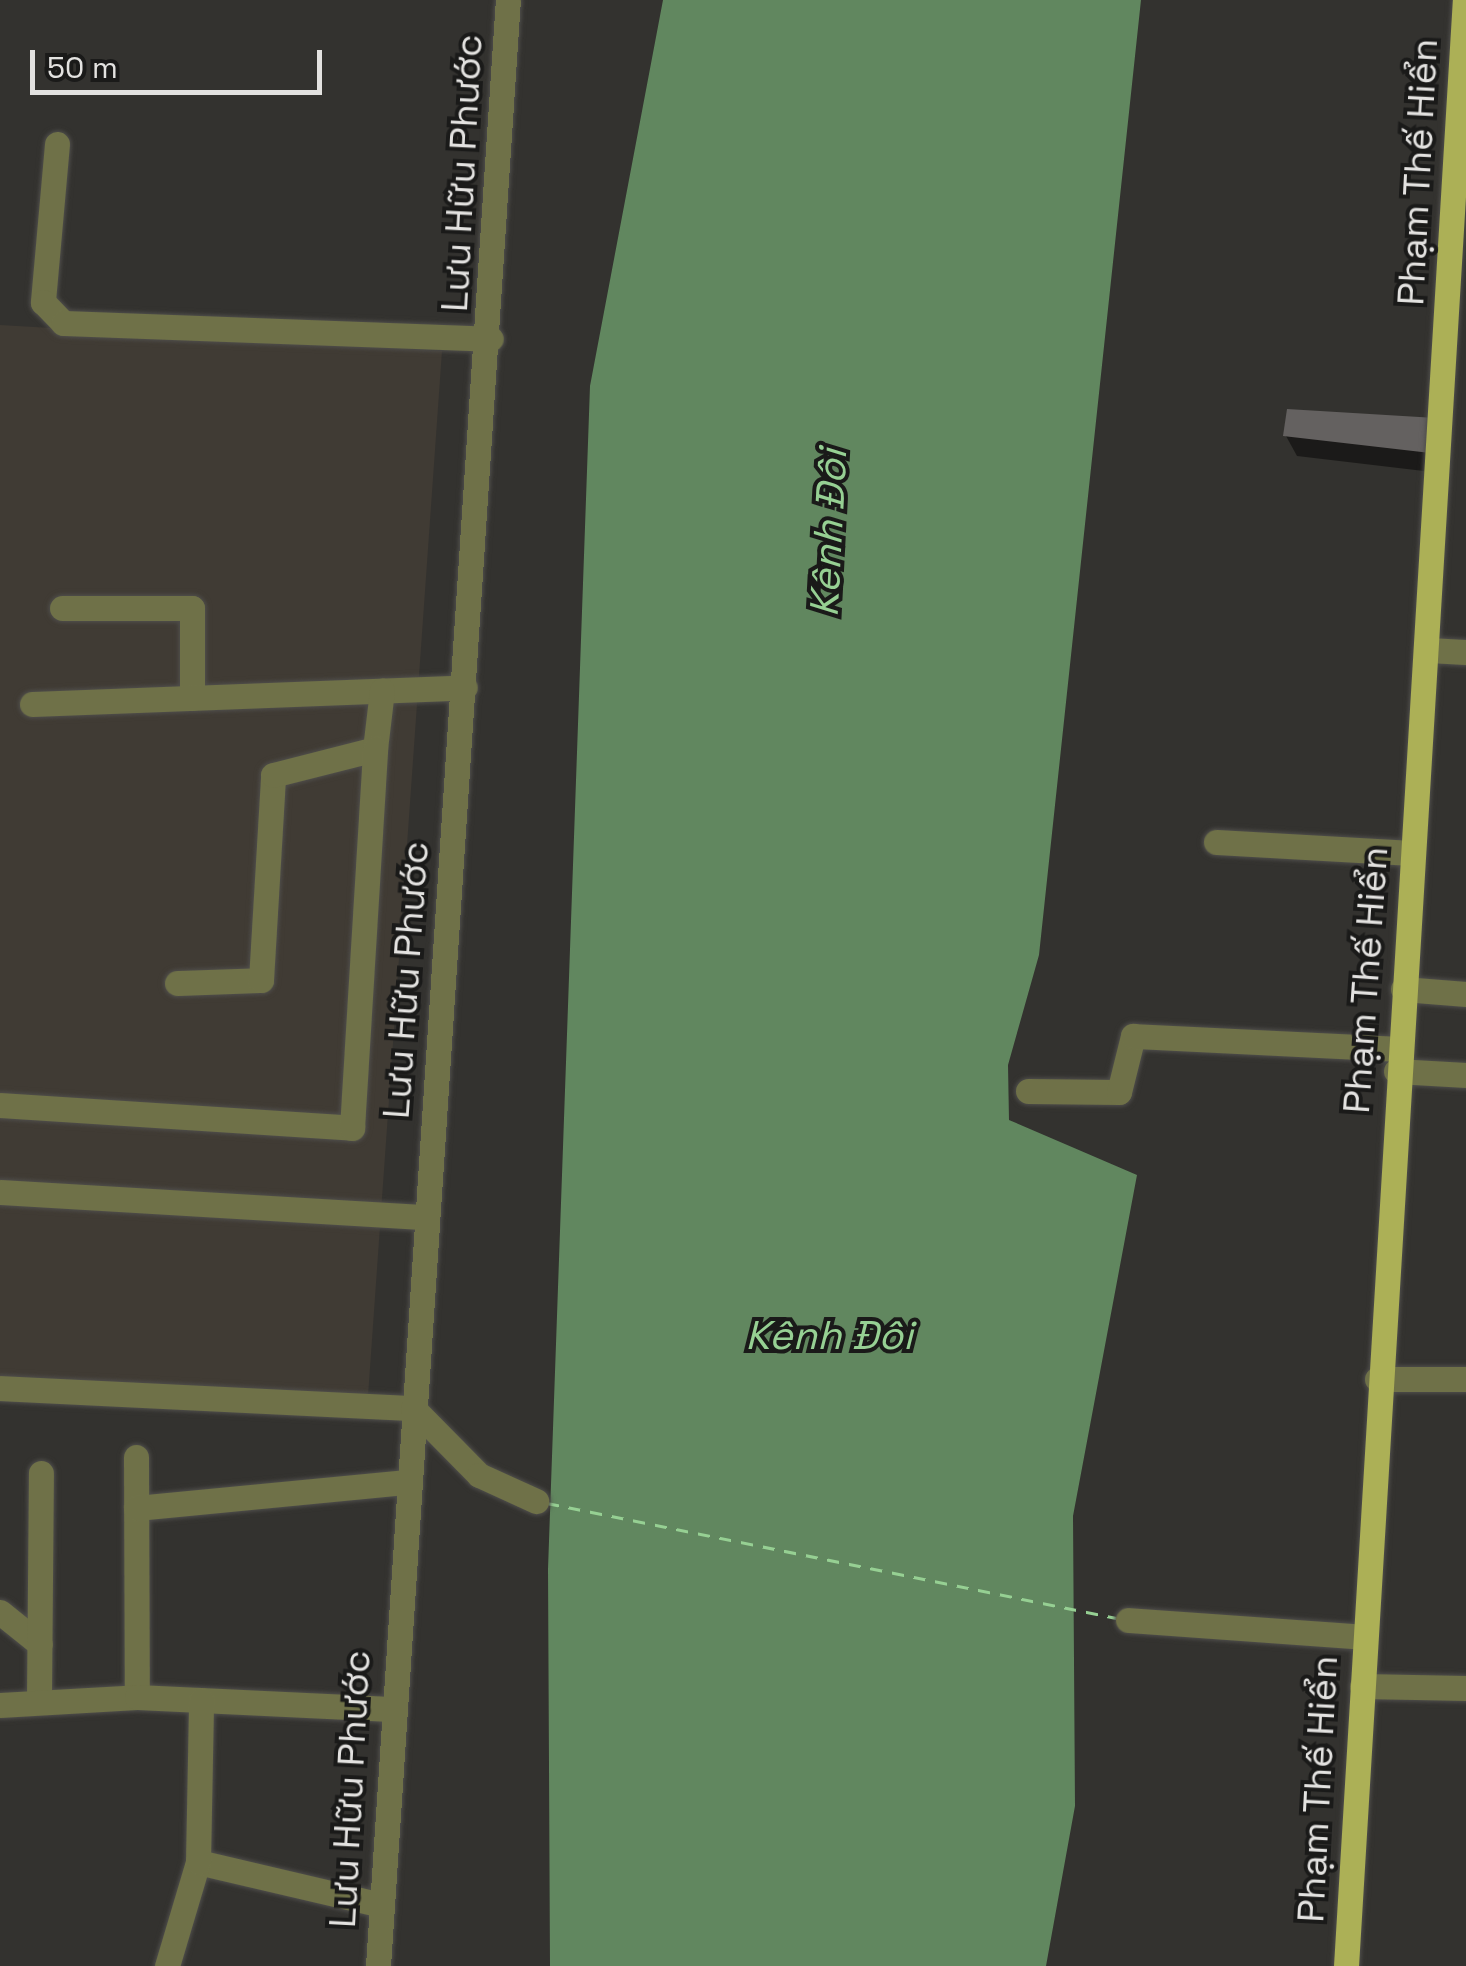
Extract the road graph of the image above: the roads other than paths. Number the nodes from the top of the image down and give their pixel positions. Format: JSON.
{"nodes":[{"id":1,"x":508,"y":0,"type":"edge"},
{"id":2,"x":1465,"y":0,"type":"edge"},
{"id":3,"x":1465,"y":10,"type":"edge"},
{"id":4,"x":57,"y":144,"type":"dead end"},
{"id":5,"x":1457,"y":301,"type":"edge"},
{"id":6,"x":490,"y":339,"type":"junction"},
{"id":7,"x":62,"y":608,"type":"dead end"},
{"id":8,"x":1428,"y":650,"type":"junction"},
{"id":9,"x":1466,"y":652,"type":"edge"},
{"id":10,"x":465,"y":686,"type":"junction"},
{"id":11,"x":382,"y":690,"type":"junction"},
{"id":12,"x":192,"y":698,"type":"junction"},
{"id":13,"x":32,"y":704,"type":"dead end"},
{"id":14,"x":375,"y":750,"type":"junction"},
{"id":15,"x":1216,"y":842,"type":"dead end"},
{"id":16,"x":1413,"y":853,"type":"junction"},
{"id":17,"x":176,"y":983,"type":"dead end"},
{"id":18,"x":1402,"y":989,"type":"junction"},
{"id":19,"x":1466,"y":994,"type":"edge"},
{"id":20,"x":1397,"y":1060,"type":"junction"},
{"id":21,"x":1466,"y":1076,"type":"edge"},
{"id":22,"x":1028,"y":1091,"type":"dead end"},
{"id":23,"x":0,"y":1104,"type":"edge"},
{"id":24,"x":0,"y":1192,"type":"edge"},
{"id":25,"x":426,"y":1217,"type":"junction"},
{"id":26,"x":1377,"y":1379,"type":"junction"},
{"id":27,"x":1466,"y":1379,"type":"edge"},
{"id":28,"x":0,"y":1388,"type":"edge"},
{"id":29,"x":412,"y":1408,"type":"junction"},
{"id":30,"x":136,"y":1458,"type":"dead end"},
{"id":31,"x":41,"y":1473,"type":"dead end"},
{"id":32,"x":408,"y":1482,"type":"junction"},
{"id":33,"x":536,"y":1501,"type":"dead end"},
{"id":34,"x":136,"y":1508,"type":"junction"},
{"id":35,"x":0,"y":1612,"type":"edge"},
{"id":36,"x":1128,"y":1620,"type":"dead end"},
{"id":37,"x":1364,"y":1637,"type":"junction"},
{"id":38,"x":40,"y":1644,"type":"junction"},
{"id":39,"x":1362,"y":1686,"type":"junction"},
{"id":40,"x":1466,"y":1688,"type":"edge"},
{"id":41,"x":40,"y":1696,"type":"junction"},
{"id":42,"x":137,"y":1697,"type":"junction"},
{"id":43,"x":201,"y":1700,"type":"junction"},
{"id":44,"x":0,"y":1704,"type":"edge"},
{"id":45,"x":391,"y":1710,"type":"junction"},
{"id":46,"x":198,"y":1862,"type":"junction"},
{"id":47,"x":380,"y":1905,"type":"junction"},
{"id":48,"x":167,"y":1966,"type":"edge"},
{"id":49,"x":378,"y":1966,"type":"edge"},
{"id":50,"x":1346,"y":1966,"type":"edge"}],
"edges":[{"from":1,"to":6,"type":"street","name":"Lưu Hữu Phước"},
{"from":2,"to":3,"type":"main road","name":"Phạm Thế Hiển"},
{"from":3,"to":5,"type":"main road","name":"Phạm Thế Hiển"},
{"from":4,"to":6,"type":"street"},
{"from":5,"to":8,"type":"main road","name":"Phạm Thế Hiển"},
{"from":6,"to":10,"type":"street","name":"Lưu Hữu Phước"},
{"from":7,"to":12,"type":"street"},
{"from":8,"to":9,"type":"street"},
{"from":8,"to":16,"type":"main road","name":"Phạm Thế Hiển"},
{"from":10,"to":11,"type":"street"},
{"from":10,"to":25,"type":"street","name":"Lưu Hữu Phước"},
{"from":11,"to":12,"type":"street"},
{"from":11,"to":14,"type":"street"},
{"from":12,"to":13,"type":"street"},
{"from":14,"to":17,"type":"street"},
{"from":14,"to":23,"type":"street"},
{"from":15,"to":16,"type":"street"},
{"from":16,"to":18,"type":"main road","name":"Phạm Thế Hiển"},
{"from":18,"to":19,"type":"street"},
{"from":18,"to":20,"type":"main road","name":"Phạm Thế Hiển"},
{"from":20,"to":21,"type":"street"},
{"from":20,"to":22,"type":"street"},
{"from":20,"to":26,"type":"main road","name":"Phạm Thế Hiển"},
{"from":24,"to":25,"type":"street"},
{"from":25,"to":29,"type":"street","name":"Lưu Hữu Phước"},
{"from":26,"to":27,"type":"street"},
{"from":26,"to":37,"type":"main road","name":"Phạm Thế Hiển"},
{"from":28,"to":29,"type":"street"},
{"from":29,"to":32,"type":"street","name":"Lưu Hữu Phước"},
{"from":29,"to":33,"type":"street"},
{"from":30,"to":34,"type":"street"},
{"from":31,"to":38,"type":"street"},
{"from":32,"to":34,"type":"street"},
{"from":32,"to":45,"type":"street","name":"Lưu Hữu Phước"},
{"from":34,"to":42,"type":"street"},
{"from":35,"to":38,"type":"street"},
{"from":36,"to":37,"type":"street"},
{"from":37,"to":39,"type":"main road","name":"Phạm Thế Hiển"},
{"from":38,"to":41,"type":"street"},
{"from":39,"to":40,"type":"street"},
{"from":39,"to":50,"type":"main road","name":"Phạm Thế Hiển"},
{"from":41,"to":42,"type":"street"},
{"from":41,"to":44,"type":"street"},
{"from":42,"to":43,"type":"street"},
{"from":43,"to":45,"type":"street"},
{"from":43,"to":46,"type":"street"},
{"from":45,"to":47,"type":"street","name":"Lưu Hữu Phước"},
{"from":46,"to":47,"type":"street"},
{"from":46,"to":48,"type":"street"},
{"from":47,"to":49,"type":"street","name":"Lưu Hữu Phước"}]}
